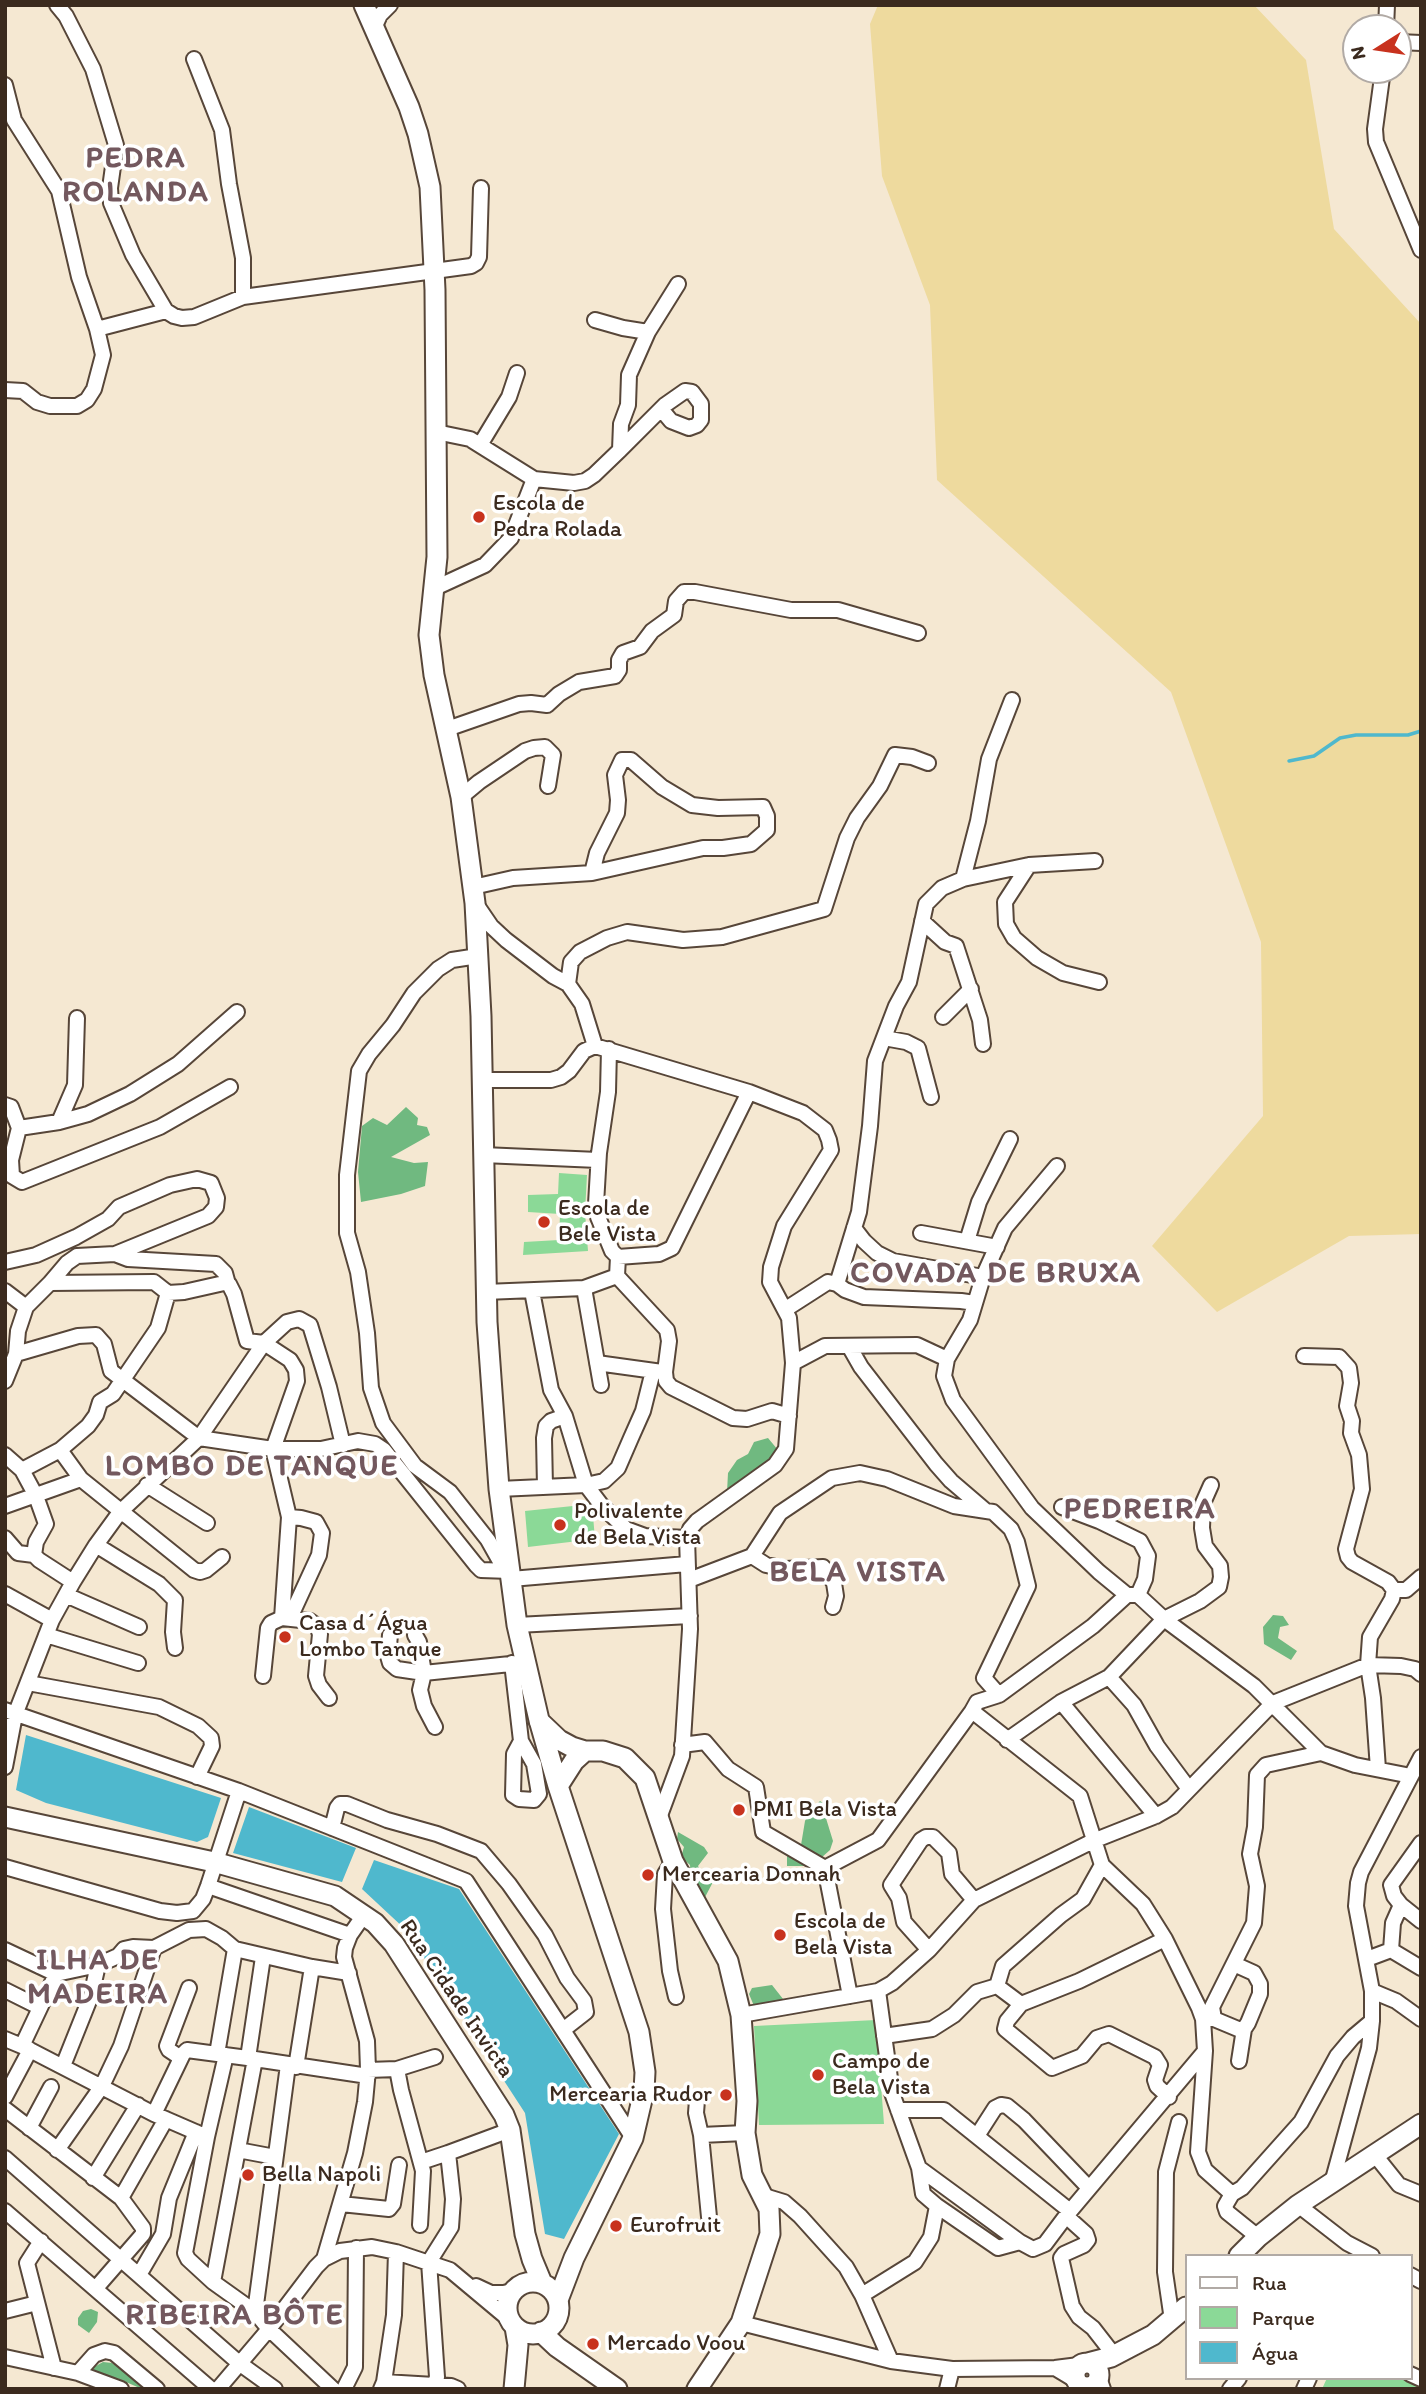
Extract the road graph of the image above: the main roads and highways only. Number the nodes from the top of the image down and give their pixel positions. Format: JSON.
{"nodes":[{"id":1,"x":363,"y":5,"type":"edge"},
{"id":2,"x":539,"y":1720,"type":"junction"},
{"id":3,"x":585,"y":1752,"type":"junction"},
{"id":4,"x":558,"y":1786,"type":"junction"},
{"id":5,"x":5,"y":1817,"type":"edge"},
{"id":6,"x":1421,"y":2124,"type":"edge"},
{"id":7,"x":525,"y":2234,"type":"junction"},
{"id":8,"x":1241,"y":2254,"type":"edge"},
{"id":9,"x":516,"y":2288,"type":"junction"},
{"id":10,"x":551,"y":2297,"type":"junction"},
{"id":11,"x":1179,"y":2314,"type":"edge"},
{"id":12,"x":513,"y":2324,"type":"junction"},
{"id":13,"x":538,"y":2333,"type":"junction"},
{"id":14,"x":577,"y":2359,"type":"junction"},
{"id":15,"x":1088,"y":2381,"type":"edge"},
{"id":16,"x":514,"y":2389,"type":"edge"},
{"id":17,"x":526,"y":2389,"type":"edge"},
{"id":18,"x":617,"y":2389,"type":"edge"},
{"id":19,"x":698,"y":2389,"type":"edge"}],
"edges":[{"from":1,"to":2,"type":"main road"},
{"from":2,"to":3,"type":"main road"},
{"from":2,"to":4,"type":"main road"},
{"from":3,"to":4,"type":"main road"},
{"from":3,"to":19,"type":"main road"},
{"from":4,"to":10,"type":"main road"},
{"from":5,"to":7,"type":"main road","name":"Rua Cidade Invicta"},
{"from":6,"to":8,"type":"main road"},
{"from":7,"to":9,"type":"main road","name":"Rua Cidade Invicta"},
{"from":7,"to":10,"type":"main road","name":"Rua Cidade Invicta"},
{"from":9,"to":10,"type":"main road"},
{"from":9,"to":12,"type":"main road"},
{"from":10,"to":13,"type":"main road"},
{"from":10,"to":14,"type":"main road","name":"Rua Cidade Invicta"},
{"from":11,"to":15,"type":"main road"},
{"from":12,"to":13,"type":"main road"},
{"from":12,"to":16,"type":"main road"},
{"from":13,"to":14,"type":"main road"},
{"from":13,"to":17,"type":"main road"},
{"from":14,"to":18,"type":"main road"}]}
